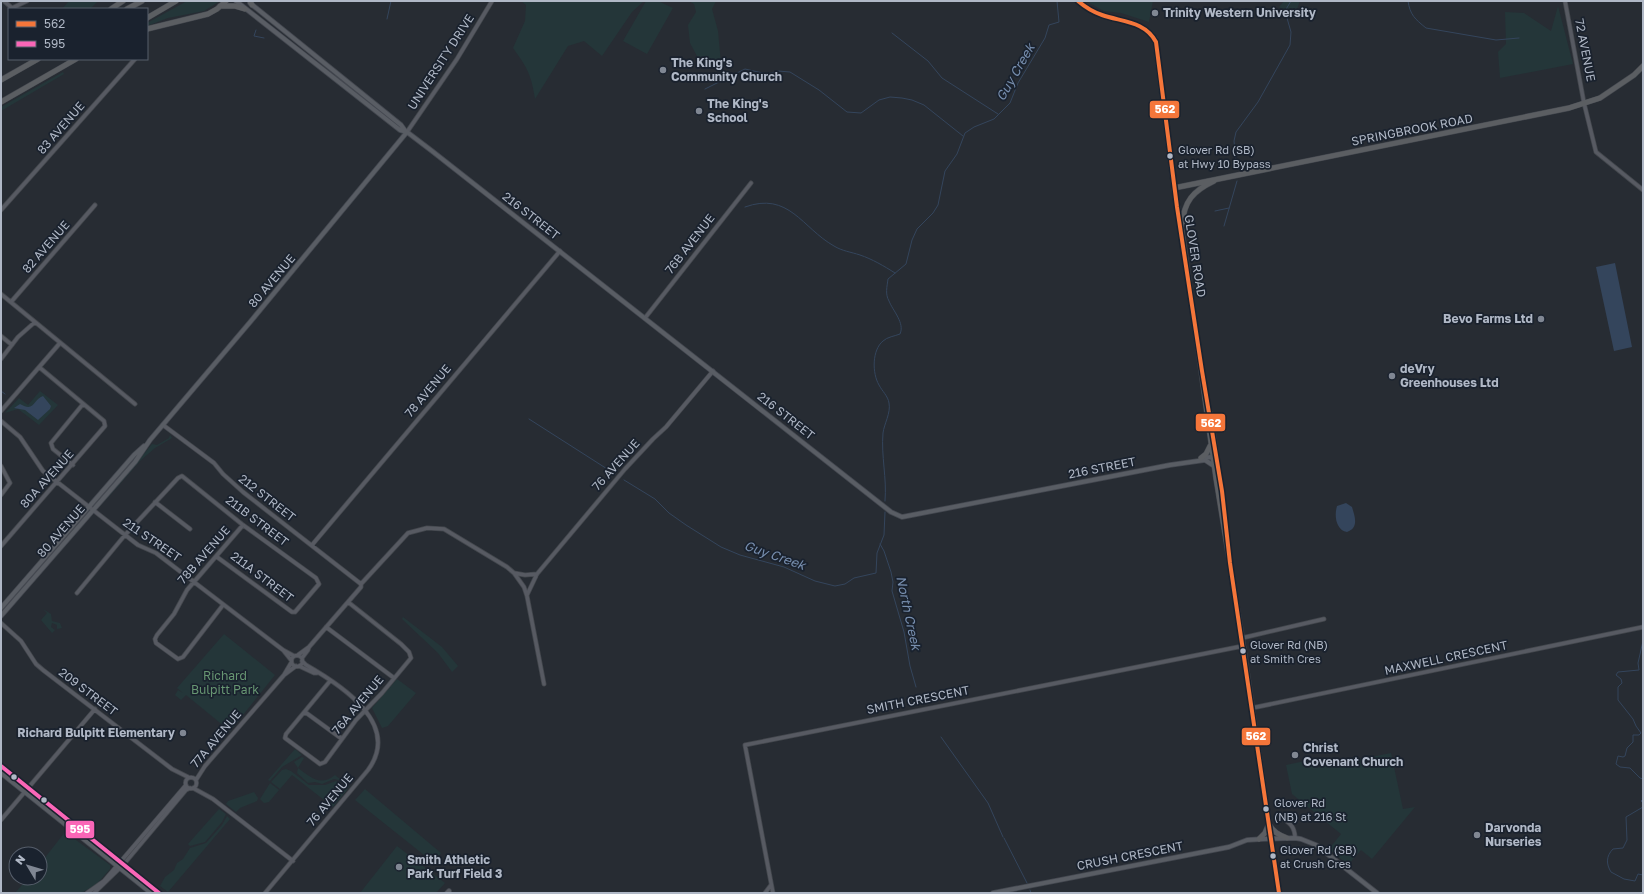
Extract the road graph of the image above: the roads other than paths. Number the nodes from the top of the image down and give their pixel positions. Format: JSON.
{"nodes":[{"id":1,"x":4,"y":1,"type":"edge"},
{"id":2,"x":27,"y":1,"type":"edge"},
{"id":3,"x":123,"y":1,"type":"edge"},
{"id":4,"x":142,"y":1,"type":"edge"},
{"id":5,"x":176,"y":1,"type":"edge"},
{"id":6,"x":226,"y":1,"type":"edge"},
{"id":7,"x":236,"y":1,"type":"edge"},
{"id":8,"x":492,"y":1,"type":"edge"},
{"id":9,"x":1078,"y":1,"type":"edge"},
{"id":10,"x":1565,"y":1,"type":"edge"},
{"id":11,"x":250,"y":2,"type":"edge"},
{"id":12,"x":220,"y":6,"type":"junction"},
{"id":13,"x":112,"y":8,"type":"edge"},
{"id":14,"x":129,"y":8,"type":"edge"},
{"id":15,"x":245,"y":9,"type":"junction"},
{"id":16,"x":148,"y":17,"type":"edge"},
{"id":17,"x":148,"y":29,"type":"edge"},
{"id":18,"x":36,"y":60,"type":"edge"},
{"id":19,"x":74,"y":60,"type":"edge"},
{"id":20,"x":78,"y":60,"type":"edge"},
{"id":21,"x":134,"y":60,"type":"edge"},
{"id":22,"x":1643,"y":66,"type":"edge"},
{"id":23,"x":59,"y":69,"type":"junction"},
{"id":24,"x":1,"y":80,"type":"edge"},
{"id":25,"x":1,"y":102,"type":"edge"},
{"id":26,"x":1584,"y":103,"type":"junction"},
{"id":27,"x":406,"y":132,"type":"junction"},
{"id":28,"x":1226,"y":177,"type":"junction"},
{"id":29,"x":751,"y":183,"type":"dead end"},
{"id":30,"x":1174,"y":188,"type":"junction"},
{"id":31,"x":1643,"y":190,"type":"edge"},
{"id":32,"x":95,"y":205,"type":"dead end"},
{"id":33,"x":1,"y":210,"type":"edge"},
{"id":34,"x":1182,"y":232,"type":"junction"},
{"id":35,"x":560,"y":252,"type":"junction"},
{"id":36,"x":1,"y":294,"type":"edge"},
{"id":37,"x":11,"y":302,"type":"junction"},
{"id":38,"x":645,"y":318,"type":"junction"},
{"id":39,"x":35,"y":322,"type":"junction"},
{"id":40,"x":1,"y":336,"type":"edge"},
{"id":41,"x":60,"y":343,"type":"junction"},
{"id":42,"x":12,"y":345,"type":"junction"},
{"id":43,"x":1,"y":358,"type":"edge"},
{"id":44,"x":39,"y":367,"type":"junction"},
{"id":45,"x":713,"y":371,"type":"junction"},
{"id":46,"x":1202,"y":373,"type":"junction"},
{"id":47,"x":83,"y":404,"type":"junction"},
{"id":48,"x":135,"y":404,"type":"dead end"},
{"id":49,"x":1,"y":411,"type":"edge"},
{"id":50,"x":1,"y":421,"type":"edge"},
{"id":51,"x":163,"y":425,"type":"junction"},
{"id":52,"x":1209,"y":431,"type":"junction"},
{"id":53,"x":150,"y":440,"type":"junction"},
{"id":54,"x":1201,"y":458,"type":"junction"},
{"id":55,"x":1215,"y":463,"type":"junction"},
{"id":56,"x":73,"y":465,"type":"junction"},
{"id":57,"x":1170,"y":465,"type":"junction"},
{"id":58,"x":1,"y":466,"type":"edge"},
{"id":59,"x":57,"y":482,"type":"junction"},
{"id":60,"x":1,"y":495,"type":"edge"},
{"id":61,"x":155,"y":502,"type":"junction"},
{"id":62,"x":89,"y":507,"type":"junction"},
{"id":63,"x":93,"y":510,"type":"junction"},
{"id":64,"x":244,"y":525,"type":"junction"},
{"id":65,"x":190,"y":529,"type":"dead end"},
{"id":66,"x":125,"y":535,"type":"junction"},
{"id":67,"x":312,"y":545,"type":"junction"},
{"id":68,"x":1,"y":546,"type":"edge"},
{"id":69,"x":218,"y":556,"type":"junction"},
{"id":70,"x":514,"y":573,"type":"junction"},
{"id":71,"x":537,"y":574,"type":"junction"},
{"id":72,"x":194,"y":582,"type":"junction"},
{"id":73,"x":361,"y":584,"type":"junction"},
{"id":74,"x":77,"y":593,"type":"dead end"},
{"id":75,"x":527,"y":596,"type":"junction"},
{"id":76,"x":348,"y":602,"type":"junction"},
{"id":77,"x":223,"y":605,"type":"junction"},
{"id":78,"x":1,"y":608,"type":"edge"},
{"id":79,"x":295,"y":612,"type":"joint"},
{"id":80,"x":1,"y":616,"type":"edge"},
{"id":81,"x":1324,"y":619,"type":"dead end"},
{"id":82,"x":1,"y":623,"type":"edge"},
{"id":83,"x":326,"y":627,"type":"junction"},
{"id":84,"x":1643,"y":627,"type":"edge"},
{"id":85,"x":1242,"y":638,"type":"junction"},
{"id":86,"x":1243,"y":646,"type":"junction"},
{"id":87,"x":309,"y":647,"type":"junction"},
{"id":88,"x":283,"y":650,"type":"junction"},
{"id":89,"x":296,"y":655,"type":"junction"},
{"id":90,"x":302,"y":660,"type":"junction"},
{"id":91,"x":291,"y":661,"type":"junction"},
{"id":92,"x":297,"y":666,"type":"junction"},
{"id":93,"x":317,"y":673,"type":"junction"},
{"id":94,"x":284,"y":675,"type":"junction"},
{"id":95,"x":394,"y":678,"type":"junction"},
{"id":96,"x":330,"y":681,"type":"junction"},
{"id":97,"x":544,"y":684,"type":"dead end"},
{"id":98,"x":1252,"y":708,"type":"junction"},
{"id":99,"x":95,"y":710,"type":"junction"},
{"id":100,"x":366,"y":710,"type":"junction"},
{"id":101,"x":305,"y":712,"type":"junction"},
{"id":102,"x":342,"y":739,"type":"junction"},
{"id":103,"x":1,"y":766,"type":"edge"},
{"id":104,"x":205,"y":766,"type":"junction"},
{"id":105,"x":172,"y":769,"type":"junction"},
{"id":106,"x":1,"y":773,"type":"edge"},
{"id":107,"x":190,"y":777,"type":"junction"},
{"id":108,"x":196,"y":782,"type":"junction"},
{"id":109,"x":185,"y":783,"type":"junction"},
{"id":110,"x":28,"y":787,"type":"junction"},
{"id":111,"x":191,"y":788,"type":"junction"},
{"id":112,"x":24,"y":792,"type":"junction"},
{"id":113,"x":208,"y":796,"type":"junction"},
{"id":114,"x":1278,"y":815,"type":"dead end"},
{"id":115,"x":1,"y":820,"type":"edge"},
{"id":116,"x":1268,"y":823,"type":"junction"},
{"id":117,"x":1271,"y":838,"type":"junction"},
{"id":118,"x":1287,"y":838,"type":"junction"},
{"id":119,"x":1295,"y":838,"type":"junction"},
{"id":120,"x":1259,"y":839,"type":"junction"},
{"id":121,"x":293,"y":861,"type":"junction"},
{"id":122,"x":122,"y":862,"type":"junction"},
{"id":123,"x":118,"y":866,"type":"junction"},
{"id":124,"x":771,"y":885,"type":"junction"},
{"id":125,"x":87,"y":893,"type":"edge"},
{"id":126,"x":94,"y":893,"type":"edge"},
{"id":127,"x":151,"y":893,"type":"edge"},
{"id":128,"x":159,"y":893,"type":"edge"},
{"id":129,"x":265,"y":893,"type":"edge"},
{"id":130,"x":765,"y":893,"type":"edge"},
{"id":131,"x":772,"y":893,"type":"edge"},
{"id":132,"x":993,"y":893,"type":"edge"},
{"id":133,"x":1279,"y":893,"type":"edge"},
{"id":134,"x":1377,"y":893,"type":"edge"}],
"edges":[{"from":1,"to":2,"type":"street"},
{"from":3,"to":13,"type":"highway"},
{"from":4,"to":14,"type":"highway"},
{"from":5,"to":16,"type":"highway"},
{"from":6,"to":12,"type":"highway"},
{"from":7,"to":15,"type":"main road","name":"216 STREET"},
{"from":8,"to":27,"type":"street","name":"UNIVERSITY DRIVE"},
{"from":9,"to":30,"type":"main road","name":"GLOVER ROAD"},
{"from":10,"to":26,"type":"street","name":"72 AVENUE"},
{"from":11,"to":27,"type":"main road","name":"216 STREET"},
{"from":12,"to":15,"type":"highway"},
{"from":12,"to":17,"type":"highway"},
{"from":15,"to":27,"type":"main road","name":"216 STREET"},
{"from":18,"to":24,"type":"highway"},
{"from":19,"to":23,"type":"highway"},
{"from":20,"to":23,"type":"highway"},
{"from":21,"to":33,"type":"street","name":"83 AVENUE"},
{"from":22,"to":26,"type":"highway","name":"SPRINGBROOK ROAD"},
{"from":23,"to":25,"type":"highway"},
{"from":26,"to":28,"type":"highway","name":"SPRINGBROOK ROAD"},
{"from":26,"to":31,"type":"street","name":"72 AVENUE"},
{"from":27,"to":35,"type":"main road","name":"216 STREET"},
{"from":27,"to":51,"type":"main road","name":"80 AVENUE"},
{"from":28,"to":30,"type":"highway","name":"SPRINGBROOK ROAD"},
{"from":28,"to":34,"type":"highway"},
{"from":29,"to":38,"type":"street","name":"76B AVENUE"},
{"from":30,"to":34,"type":"highway","name":"GLOVER ROAD"},
{"from":32,"to":37,"type":"street","name":"82 AVENUE"},
{"from":34,"to":46,"type":"highway","name":"GLOVER ROAD"},
{"from":35,"to":38,"type":"main road","name":"216 STREET"},
{"from":35,"to":67,"type":"street","name":"78 AVENUE"},
{"from":36,"to":37,"type":"street"},
{"from":37,"to":39,"type":"street"},
{"from":38,"to":45,"type":"main road","name":"216 STREET"},
{"from":39,"to":41,"type":"street"},
{"from":39,"to":42,"type":"street"},
{"from":40,"to":42,"type":"street"},
{"from":41,"to":44,"type":"street"},
{"from":41,"to":48,"type":"street"},
{"from":42,"to":43,"type":"street"},
{"from":44,"to":47,"type":"street"},
{"from":44,"to":49,"type":"street"},
{"from":45,"to":57,"type":"main road","name":"216 STREET"},
{"from":45,"to":71,"type":"street","name":"76 AVENUE"},
{"from":46,"to":52,"type":"highway","name":"GLOVER ROAD"},
{"from":46,"to":55,"type":"highway","name":"GLOVER ROAD"},
{"from":47,"to":56,"type":"street"},
{"from":47,"to":56,"type":"street","name":"80A AVENUE"},
{"from":50,"to":59,"type":"street","name":"211 STREET"},
{"from":51,"to":53,"type":"main road","name":"80 AVENUE"},
{"from":51,"to":67,"type":"street","name":"212 STREET"},
{"from":52,"to":54,"type":"highway"},
{"from":52,"to":55,"type":"highway","name":"GLOVER ROAD"},
{"from":53,"to":62,"type":"main road","name":"80 AVENUE"},
{"from":53,"to":63,"type":"main road","name":"80 AVENUE"},
{"from":54,"to":55,"type":"main road"},
{"from":54,"to":57,"type":"main road"},
{"from":55,"to":57,"type":"main road","name":"216 STREET"},
{"from":55,"to":85,"type":"highway","name":"GLOVER ROAD"},
{"from":56,"to":59,"type":"street","name":"80A AVENUE"},
{"from":58,"to":60,"type":"street"},
{"from":59,"to":62,"type":"street","name":"211 STREET"},
{"from":59,"to":68,"type":"street","name":"80A AVENUE"},
{"from":61,"to":64,"type":"street","name":"211B STREET"},
{"from":61,"to":65,"type":"street"},
{"from":61,"to":66,"type":"street"},
{"from":62,"to":63,"type":"street","name":"211 STREET"},
{"from":62,"to":78,"type":"main road","name":"80 AVENUE"},
{"from":63,"to":66,"type":"street","name":"211 STREET"},
{"from":63,"to":80,"type":"main road","name":"80 AVENUE"},
{"from":64,"to":69,"type":"street","name":"78B AVENUE"},
{"from":64,"to":79,"type":"street","name":"211B STREET"},
{"from":66,"to":72,"type":"street","name":"211 STREET"},
{"from":66,"to":74,"type":"street"},
{"from":67,"to":73,"type":"street","name":"212 STREET"},
{"from":69,"to":72,"type":"street","name":"78B AVENUE"},
{"from":69,"to":79,"type":"street","name":"211A STREET"},
{"from":70,"to":71,"type":"street"},
{"from":70,"to":73,"type":"street"},
{"from":70,"to":75,"type":"street"},
{"from":71,"to":75,"type":"street","name":"76 AVENUE"},
{"from":72,"to":77,"type":"street","name":"211 STREET"},
{"from":72,"to":77,"type":"street","name":"78B AVENUE"},
{"from":73,"to":76,"type":"street"},
{"from":75,"to":97,"type":"street"},
{"from":76,"to":83,"type":"street"},
{"from":76,"to":95,"type":"street","name":"76A AVENUE"},
{"from":77,"to":88,"type":"street","name":"211 STREET"},
{"from":81,"to":85,"type":"street"},
{"from":82,"to":99,"type":"street","name":"209 STREET"},
{"from":83,"to":87,"type":"street"},
{"from":83,"to":95,"type":"street"},
{"from":84,"to":98,"type":"street","name":"MAXWELL CRESCENT"},
{"from":85,"to":86,"type":"highway","name":"GLOVER ROAD"},
{"from":86,"to":98,"type":"highway","name":"GLOVER ROAD"},
{"from":86,"to":124,"type":"street","name":"SMITH CRESCENT"},
{"from":87,"to":89,"type":"street"},
{"from":87,"to":90,"type":"street"},
{"from":88,"to":89,"type":"street","name":"211 STREET"},
{"from":88,"to":91,"type":"street","name":"211 STREET"},
{"from":89,"to":90,"type":"street","name":"211 STREET"},
{"from":89,"to":91,"type":"street","name":"77A AVENUE"},
{"from":90,"to":92,"type":"street"},
{"from":90,"to":93,"type":"street"},
{"from":91,"to":92,"type":"street","name":"211 STREET"},
{"from":91,"to":94,"type":"street","name":"77A AVENUE"},
{"from":92,"to":93,"type":"street"},
{"from":92,"to":94,"type":"street","name":"77A AVENUE"},
{"from":93,"to":96,"type":"street"},
{"from":94,"to":104,"type":"street","name":"77A AVENUE"},
{"from":95,"to":100,"type":"street","name":"76A AVENUE"},
{"from":96,"to":100,"type":"street"},
{"from":96,"to":101,"type":"street"},
{"from":98,"to":116,"type":"highway","name":"GLOVER ROAD"},
{"from":99,"to":105,"type":"street","name":"209 STREET"},
{"from":99,"to":110,"type":"street"},
{"from":100,"to":102,"type":"street","name":"76A AVENUE"},
{"from":100,"to":121,"type":"street","name":"76 AVENUE"},
{"from":101,"to":102,"type":"street"},
{"from":101,"to":102,"type":"street","name":"76A AVENUE"},
{"from":103,"to":110,"type":"main road"},
{"from":104,"to":107,"type":"street"},
{"from":104,"to":108,"type":"street","name":"77A AVENUE"},
{"from":105,"to":107,"type":"street","name":"209 STREET"},
{"from":105,"to":109,"type":"street","name":"209 STREET"},
{"from":106,"to":112,"type":"main road"},
{"from":107,"to":108,"type":"street","name":"209 STREET"},
{"from":107,"to":109,"type":"street"},
{"from":108,"to":111,"type":"street","name":"77A AVENUE"},
{"from":108,"to":113,"type":"street"},
{"from":109,"to":111,"type":"street","name":"209 STREET"},
{"from":109,"to":122,"type":"street"},
{"from":110,"to":112,"type":"street"},
{"from":110,"to":122,"type":"main road"},
{"from":111,"to":113,"type":"street"},
{"from":111,"to":122,"type":"street"},
{"from":112,"to":115,"type":"street"},
{"from":112,"to":123,"type":"main road"},
{"from":113,"to":121,"type":"street"},
{"from":114,"to":119,"type":"street"},
{"from":116,"to":117,"type":"highway","name":"GLOVER ROAD"},
{"from":116,"to":118,"type":"highway"},
{"from":116,"to":120,"type":"highway"},
{"from":117,"to":118,"type":"main road"},
{"from":117,"to":120,"type":"main road","name":"CRUSH CRESCENT"},
{"from":117,"to":133,"type":"highway","name":"GLOVER ROAD"},
{"from":118,"to":119,"type":"main road"},
{"from":119,"to":134,"type":"main road"},
{"from":120,"to":132,"type":"main road","name":"CRUSH CRESCENT"},
{"from":121,"to":129,"type":"street","name":"76 AVENUE"},
{"from":122,"to":123,"type":"street"},
{"from":122,"to":128,"type":"main road"},
{"from":123,"to":125,"type":"street"},
{"from":123,"to":126,"type":"street"},
{"from":123,"to":127,"type":"main road"},
{"from":124,"to":130,"type":"street"},
{"from":124,"to":131,"type":"street","name":"SMITH CRESCENT"}]}
